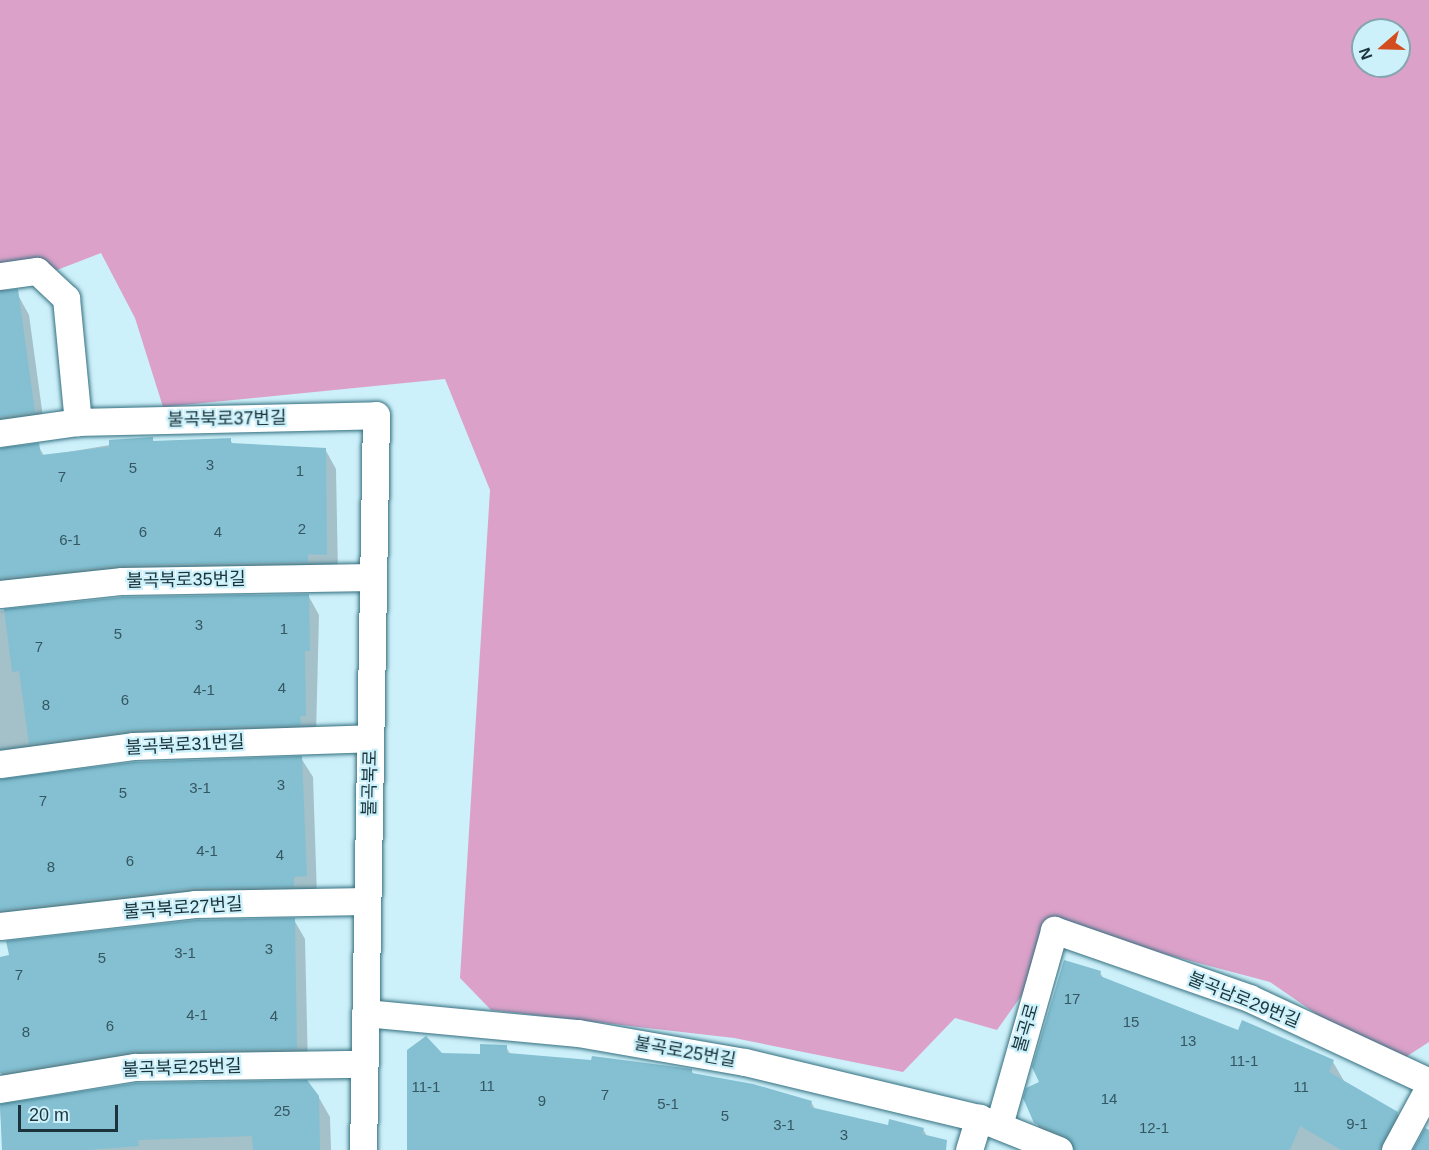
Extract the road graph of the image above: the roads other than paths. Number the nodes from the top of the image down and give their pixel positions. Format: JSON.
{"nodes":[{"id":1,"x":0,"y":276,"type":"edge"},
{"id":2,"x":376,"y":415,"type":"joint"},
{"id":3,"x":78,"y":422,"type":"junction"},
{"id":4,"x":0,"y":433,"type":"edge"},
{"id":5,"x":373,"y":577,"type":"junction"},
{"id":6,"x":0,"y":594,"type":"edge"},
{"id":7,"x":370,"y":738,"type":"junction"},
{"id":8,"x":0,"y":764,"type":"edge"},
{"id":9,"x":368,"y":900,"type":"junction"},
{"id":10,"x":0,"y":926,"type":"edge"},
{"id":11,"x":1054,"y":930,"type":"joint"},
{"id":12,"x":365,"y":1013,"type":"junction"},
{"id":13,"x":364,"y":1064,"type":"junction"},
{"id":14,"x":1429,"y":1082,"type":"edge"},
{"id":15,"x":1429,"y":1087,"type":"edge"},
{"id":16,"x":0,"y":1089,"type":"edge"},
{"id":17,"x":989,"y":1122,"type":"junction"},
{"id":18,"x":363,"y":1150,"type":"edge"},
{"id":19,"x":969,"y":1150,"type":"edge"},
{"id":20,"x":1059,"y":1150,"type":"edge"},
{"id":21,"x":1395,"y":1150,"type":"edge"}],
"edges":[{"from":1,"to":3,"type":"street"},
{"from":2,"to":3,"type":"street","name":"불곡북로37번길"},
{"from":2,"to":5,"type":"street","name":"불곡북로"},
{"from":3,"to":4,"type":"street","name":"불곡북로37번길"},
{"from":5,"to":6,"type":"street","name":"불곡북로35번길"},
{"from":5,"to":7,"type":"street","name":"불곡북로"},
{"from":7,"to":8,"type":"street","name":"불곡북로31번길"},
{"from":7,"to":9,"type":"street","name":"불곡북로"},
{"from":9,"to":10,"type":"street","name":"불곡북로27번길"},
{"from":9,"to":12,"type":"street","name":"불곡북로"},
{"from":11,"to":14,"type":"street","name":"불곡남로29번길"},
{"from":11,"to":17,"type":"street","name":"불곡로"},
{"from":12,"to":13,"type":"street","name":"불곡북로"},
{"from":12,"to":17,"type":"street","name":"불곡로25번길"},
{"from":13,"to":16,"type":"street","name":"불곡북로25번길"},
{"from":13,"to":18,"type":"street","name":"불곡북로"},
{"from":15,"to":21,"type":"street"},
{"from":17,"to":19,"type":"street","name":"불곡로"},
{"from":17,"to":20,"type":"street","name":"불곡로25번길"}]}
